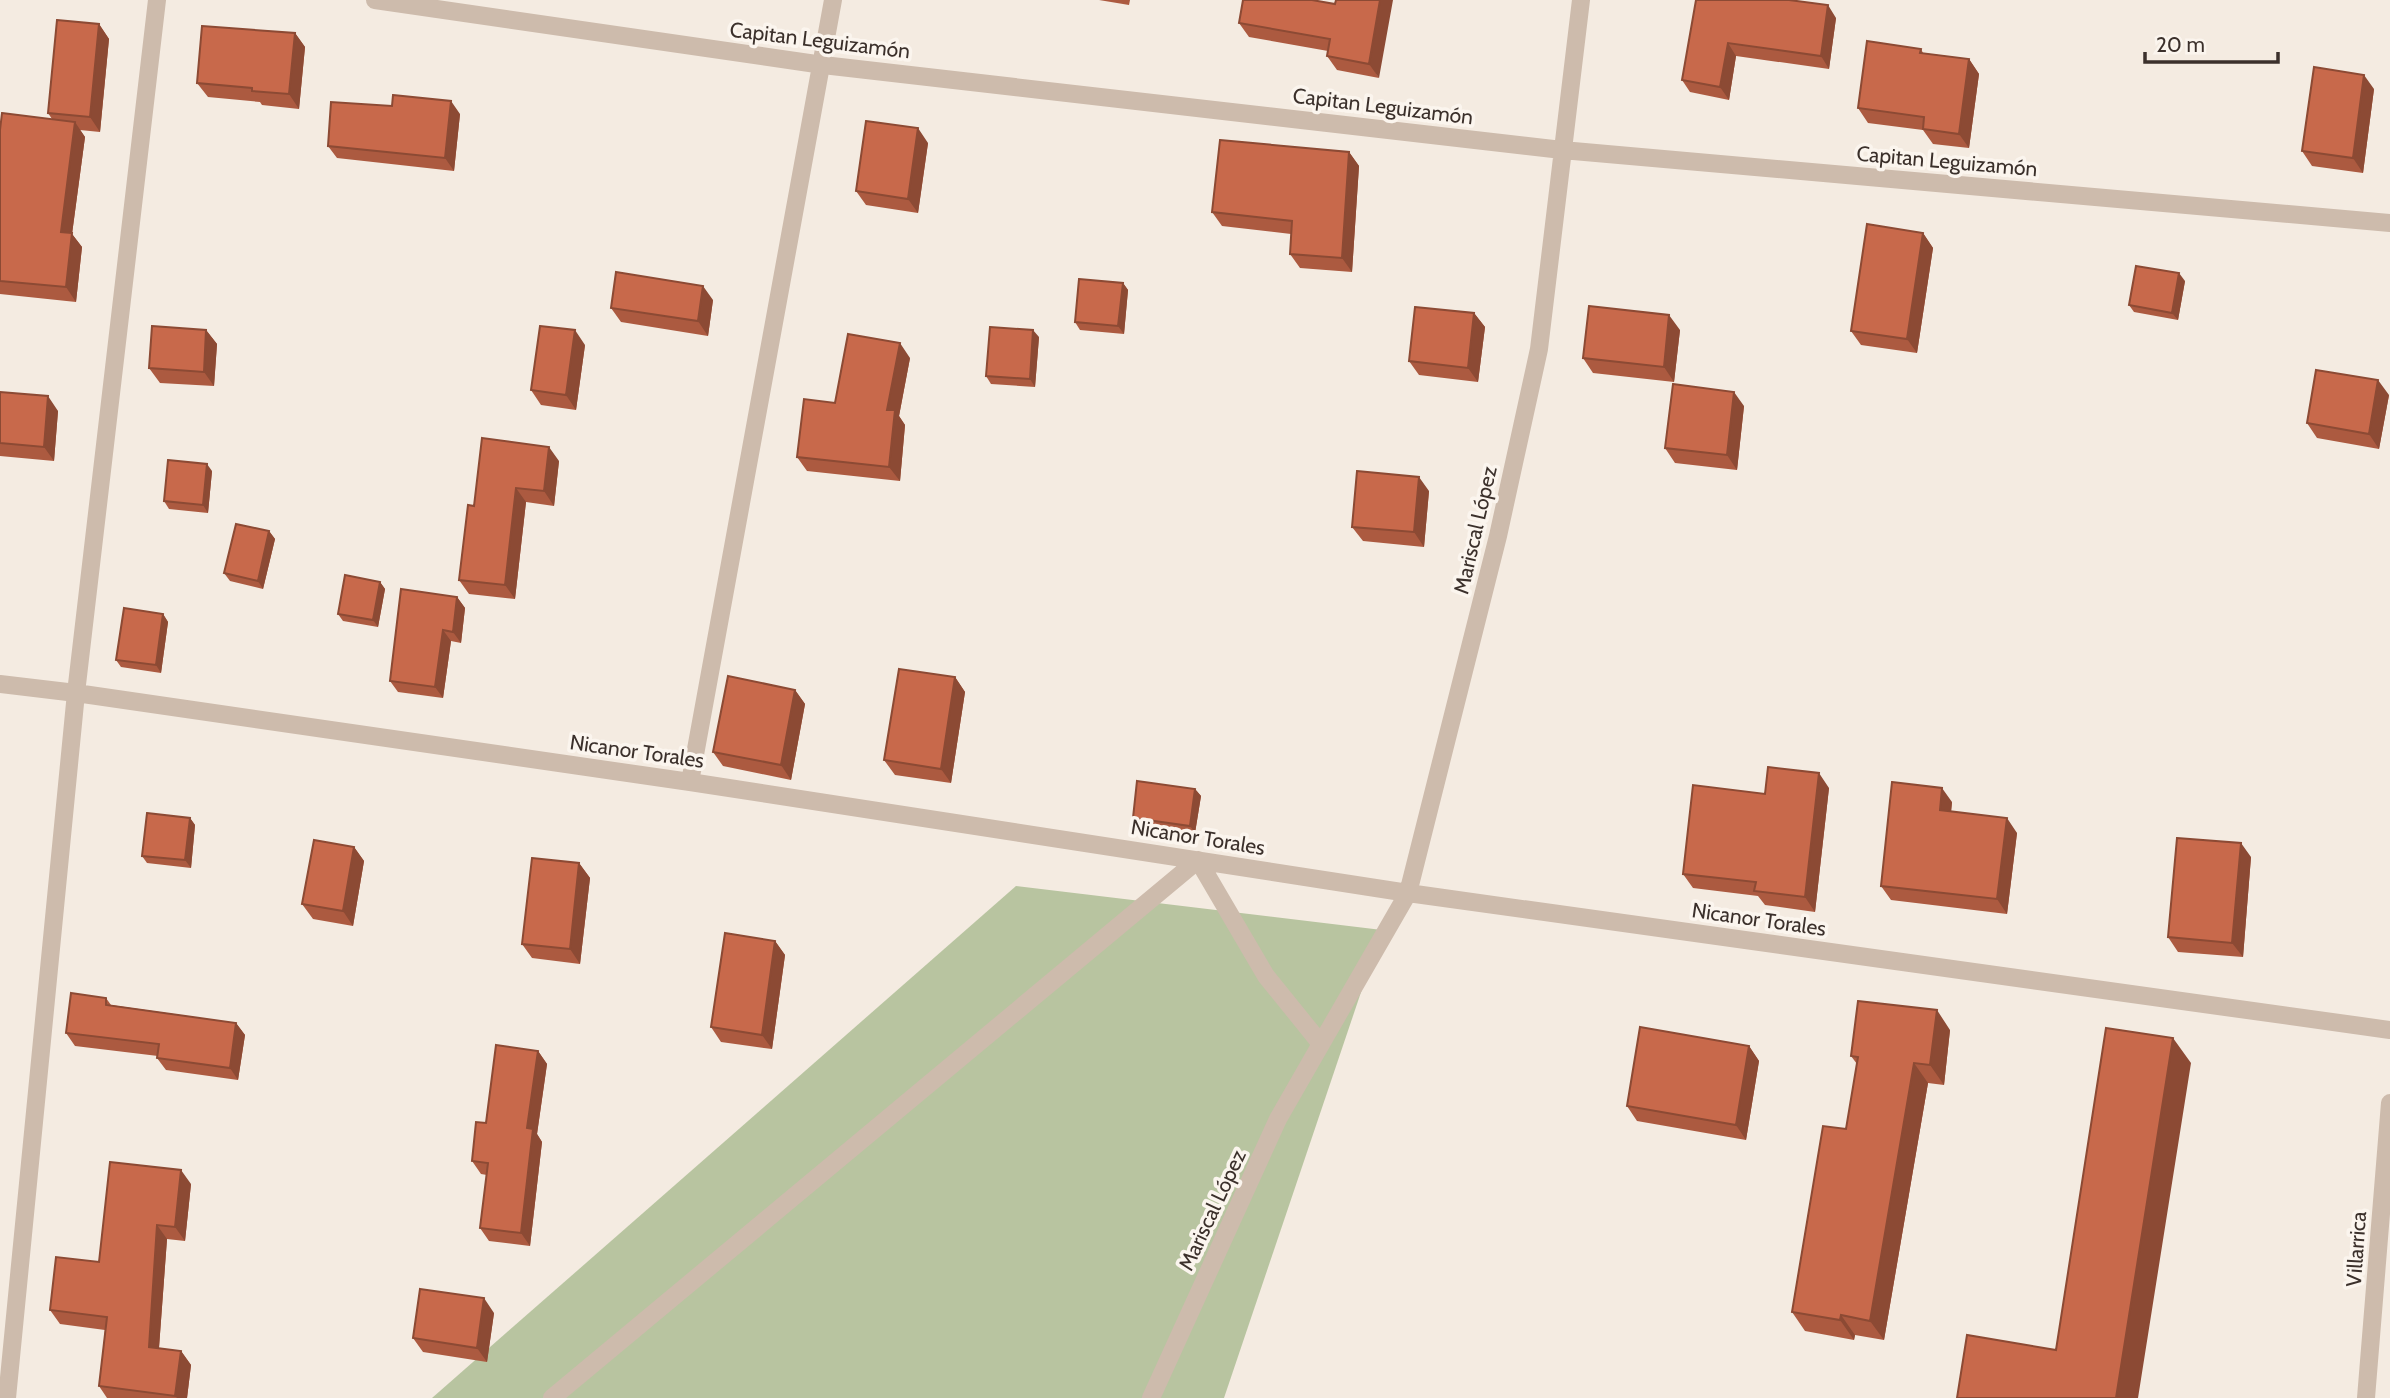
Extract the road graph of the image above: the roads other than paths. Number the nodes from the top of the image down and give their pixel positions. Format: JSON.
{"nodes":[{"id":1,"x":157,"y":0,"type":"edge"},
{"id":2,"x":375,"y":0,"type":"edge"},
{"id":3,"x":833,"y":0,"type":"edge"},
{"id":4,"x":1581,"y":0,"type":"edge"},
{"id":5,"x":822,"y":65,"type":"junction"},
{"id":6,"x":1562,"y":149,"type":"junction"},
{"id":7,"x":2390,"y":223,"type":"edge"},
{"id":8,"x":0,"y":684,"type":"edge"},
{"id":9,"x":76,"y":692,"type":"junction"},
{"id":10,"x":690,"y":782,"type":"junction"},
{"id":11,"x":1198,"y":860,"type":"junction"},
{"id":12,"x":1408,"y":893,"type":"junction"},
{"id":13,"x":2390,"y":1030,"type":"edge"},
{"id":14,"x":1321,"y":1044,"type":"junction"},
{"id":15,"x":2390,"y":1102,"type":"edge"},
{"id":16,"x":7,"y":1398,"type":"edge"},
{"id":17,"x":552,"y":1398,"type":"edge"},
{"id":18,"x":1151,"y":1398,"type":"edge"},
{"id":19,"x":2366,"y":1398,"type":"edge"}],
"edges":[{"from":1,"to":9,"type":"street"},
{"from":2,"to":5,"type":"street","name":"Capitan Leguizamón"},
{"from":3,"to":5,"type":"street"},
{"from":4,"to":6,"type":"street","name":"Mariscal López"},
{"from":5,"to":6,"type":"street","name":"Capitan Leguizamón"},
{"from":5,"to":10,"type":"street"},
{"from":6,"to":7,"type":"street","name":"Capitan Leguizamón"},
{"from":6,"to":12,"type":"street","name":"Mariscal López"},
{"from":8,"to":9,"type":"street","name":"Nicanor Torales"},
{"from":9,"to":10,"type":"street","name":"Nicanor Torales"},
{"from":9,"to":16,"type":"street"},
{"from":10,"to":11,"type":"street","name":"Nicanor Torales"},
{"from":11,"to":12,"type":"street","name":"Nicanor Torales"},
{"from":11,"to":14,"type":"street"},
{"from":11,"to":17,"type":"street"},
{"from":12,"to":13,"type":"street","name":"Nicanor Torales"},
{"from":12,"to":14,"type":"street","name":"Mariscal López"},
{"from":14,"to":18,"type":"street","name":"Mariscal López"},
{"from":15,"to":19,"type":"street","name":"Villarrica"}]}
